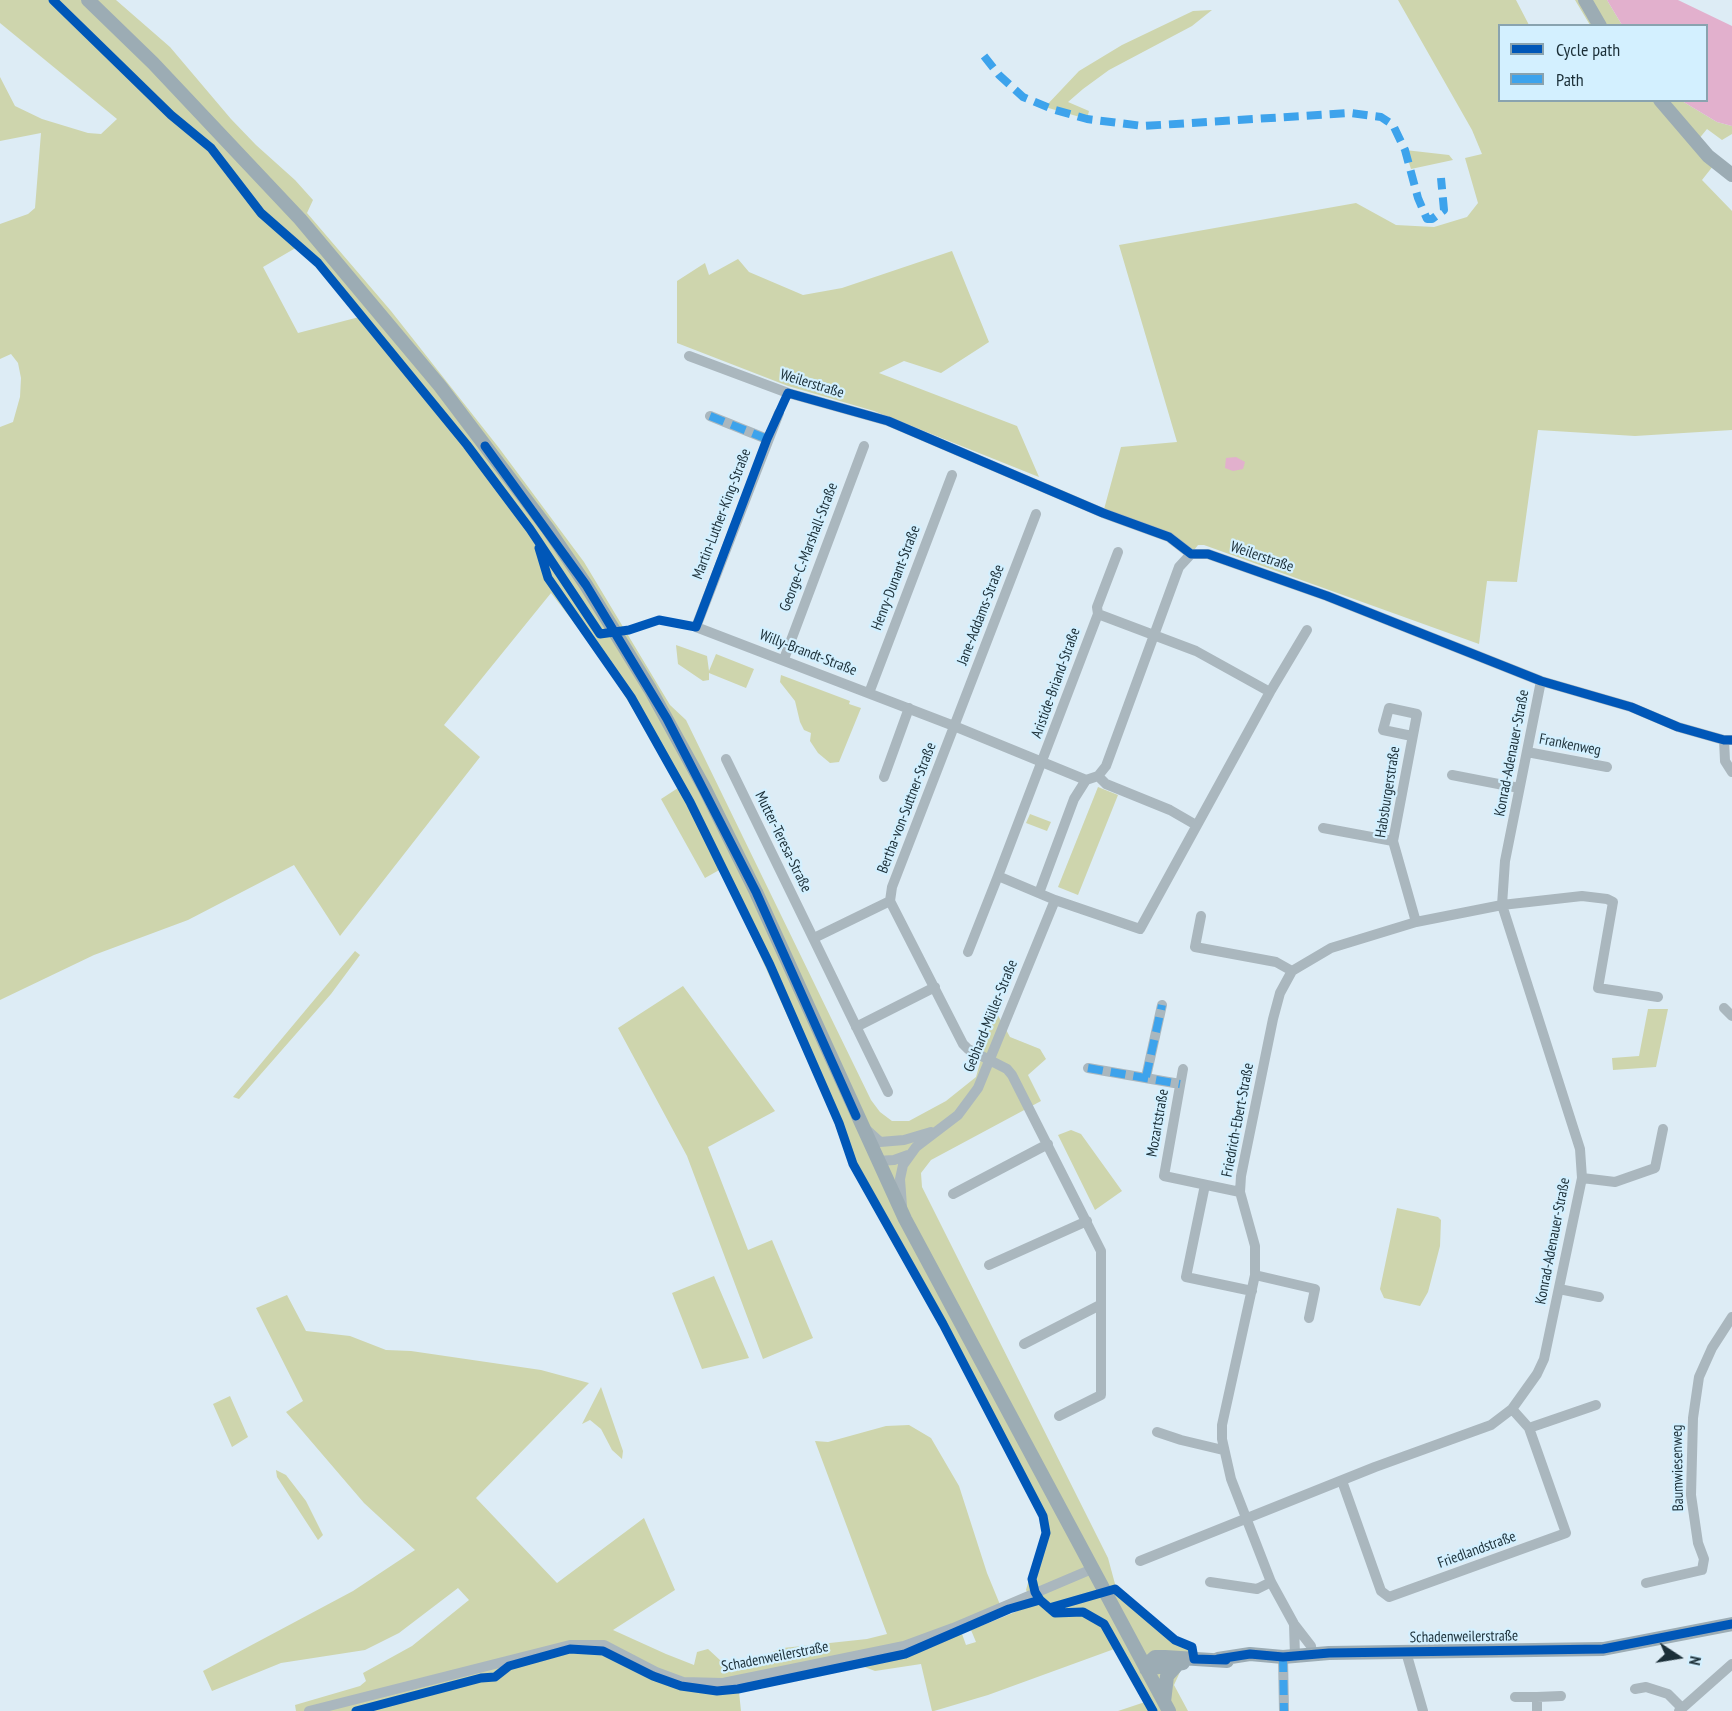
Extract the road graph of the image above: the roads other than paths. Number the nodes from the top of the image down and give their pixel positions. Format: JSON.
{"nodes":[{"id":1,"x":88,"y":0,"type":"edge"},
{"id":2,"x":1585,"y":0,"type":"edge"},
{"id":3,"x":1599,"y":24,"type":"edge"},
{"id":4,"x":1662,"y":102,"type":"edge"},
{"id":5,"x":1732,"y":175,"type":"edge"},
{"id":6,"x":689,"y":356,"type":"dead end"},
{"id":7,"x":779,"y":413,"type":"dead end"},
{"id":8,"x":711,"y":416,"type":"dead end"},
{"id":9,"x":767,"y":439,"type":"junction"},
{"id":10,"x":864,"y":446,"type":"dead end"},
{"id":11,"x":952,"y":475,"type":"dead end"},
{"id":12,"x":1036,"y":514,"type":"dead end"},
{"id":13,"x":1118,"y":552,"type":"dead end"},
{"id":14,"x":1191,"y":554,"type":"junction"},
{"id":15,"x":1098,"y":614,"type":"junction"},
{"id":16,"x":696,"y":627,"type":"joint"},
{"id":17,"x":1307,"y":630,"type":"dead end"},
{"id":18,"x":1154,"y":634,"type":"junction"},
{"id":19,"x":783,"y":659,"type":"junction"},
{"id":20,"x":1541,"y":681,"type":"junction"},
{"id":21,"x":1270,"y":692,"type":"junction"},
{"id":22,"x":869,"y":693,"type":"junction"},
{"id":23,"x":909,"y":708,"type":"junction"},
{"id":24,"x":954,"y":726,"type":"junction"},
{"id":25,"x":1412,"y":736,"type":"dead end"},
{"id":26,"x":1728,"y":740,"type":"edge"},
{"id":27,"x":1527,"y":752,"type":"junction"},
{"id":28,"x":726,"y":759,"type":"dead end"},
{"id":29,"x":1043,"y":762,"type":"junction"},
{"id":30,"x":1607,"y":767,"type":"dead end"},
{"id":31,"x":1732,"y":772,"type":"edge"},
{"id":32,"x":1452,"y":775,"type":"dead end"},
{"id":33,"x":1098,"y":776,"type":"junction"},
{"id":34,"x":884,"y":777,"type":"dead end"},
{"id":35,"x":1086,"y":780,"type":"junction"},
{"id":36,"x":1519,"y":788,"type":"junction"},
{"id":37,"x":1196,"y":825,"type":"junction"},
{"id":38,"x":1323,"y":828,"type":"dead end"},
{"id":39,"x":1393,"y":841,"type":"junction"},
{"id":40,"x":998,"y":876,"type":"junction"},
{"id":41,"x":1039,"y":893,"type":"junction"},
{"id":42,"x":1055,"y":900,"type":"junction"},
{"id":43,"x":890,"y":901,"type":"junction"},
{"id":44,"x":1502,"y":905,"type":"junction"},
{"id":45,"x":1201,"y":916,"type":"dead end"},
{"id":46,"x":1416,"y":922,"type":"junction"},
{"id":47,"x":814,"y":938,"type":"junction"},
{"id":48,"x":968,"y":952,"type":"dead end"},
{"id":49,"x":1292,"y":971,"type":"junction"},
{"id":50,"x":935,"y":987,"type":"junction"},
{"id":51,"x":1658,"y":997,"type":"dead end"},
{"id":52,"x":1162,"y":1005,"type":"dead end"},
{"id":53,"x":856,"y":1027,"type":"junction"},
{"id":54,"x":990,"y":1060,"type":"junction"},
{"id":55,"x":1088,"y":1068,"type":"dead end"},
{"id":56,"x":1183,"y":1069,"type":"dead end"},
{"id":57,"x":1146,"y":1077,"type":"junction"},
{"id":58,"x":1180,"y":1084,"type":"junction"},
{"id":59,"x":888,"y":1092,"type":"dead end"},
{"id":60,"x":856,"y":1116,"type":"junction"},
{"id":61,"x":1663,"y":1129,"type":"dead end"},
{"id":62,"x":937,"y":1130,"type":"junction"},
{"id":63,"x":904,"y":1140,"type":"junction"},
{"id":64,"x":1048,"y":1144,"type":"junction"},
{"id":65,"x":908,"y":1155,"type":"junction"},
{"id":66,"x":877,"y":1161,"type":"junction"},
{"id":67,"x":1582,"y":1178,"type":"junction"},
{"id":68,"x":1205,"y":1185,"type":"junction"},
{"id":69,"x":1240,"y":1192,"type":"junction"},
{"id":70,"x":953,"y":1194,"type":"dead end"},
{"id":71,"x":905,"y":1219,"type":"junction"},
{"id":72,"x":1087,"y":1221,"type":"junction"},
{"id":73,"x":989,"y":1266,"type":"dead end"},
{"id":74,"x":1255,"y":1275,"type":"junction"},
{"id":75,"x":1559,"y":1289,"type":"junction"},
{"id":76,"x":1252,"y":1292,"type":"junction"},
{"id":77,"x":1599,"y":1297,"type":"dead end"},
{"id":78,"x":1100,"y":1305,"type":"junction"},
{"id":79,"x":1732,"y":1317,"type":"edge"},
{"id":80,"x":1309,"y":1318,"type":"dead end"},
{"id":81,"x":1024,"y":1344,"type":"dead end"},
{"id":82,"x":1596,"y":1405,"type":"dead end"},
{"id":83,"x":1512,"y":1409,"type":"junction"},
{"id":84,"x":1059,"y":1416,"type":"dead end"},
{"id":85,"x":1529,"y":1428,"type":"junction"},
{"id":86,"x":1157,"y":1432,"type":"dead end"},
{"id":87,"x":1223,"y":1450,"type":"junction"},
{"id":88,"x":1342,"y":1481,"type":"junction"},
{"id":89,"x":1247,"y":1520,"type":"junction"},
{"id":90,"x":1140,"y":1561,"type":"dead end"},
{"id":91,"x":1092,"y":1569,"type":"junction"},
{"id":92,"x":1210,"y":1582,"type":"dead end"},
{"id":93,"x":1272,"y":1582,"type":"junction"},
{"id":94,"x":1646,"y":1583,"type":"dead end"},
{"id":95,"x":1294,"y":1624,"type":"junction"},
{"id":96,"x":1732,"y":1624,"type":"edge"},
{"id":97,"x":1132,"y":1643,"type":"junction"},
{"id":98,"x":1406,"y":1653,"type":"junction"},
{"id":99,"x":1289,"y":1656,"type":"junction"},
{"id":100,"x":1312,"y":1656,"type":"junction"},
{"id":101,"x":1173,"y":1660,"type":"junction"},
{"id":102,"x":1732,"y":1664,"type":"edge"},
{"id":103,"x":1146,"y":1668,"type":"junction"},
{"id":104,"x":1635,"y":1689,"type":"dead end"},
{"id":105,"x":1561,"y":1696,"type":"dead end"},
{"id":106,"x":1515,"y":1697,"type":"dead end"},
{"id":107,"x":1537,"y":1697,"type":"junction"},
{"id":108,"x":1167,"y":1706,"type":"edge"},
{"id":109,"x":1681,"y":1710,"type":"edge"},
{"id":110,"x":309,"y":1711,"type":"edge"},
{"id":111,"x":1284,"y":1711,"type":"edge"},
{"id":112,"x":1423,"y":1711,"type":"edge"},
{"id":113,"x":1537,"y":1711,"type":"edge"}],
"edges":[{"from":1,"to":60,"type":"main road"},
{"from":2,"to":3,"type":"main road"},
{"from":4,"to":5,"type":"main road"},
{"from":6,"to":14,"type":"street","name":"Weilerstraße"},
{"from":7,"to":9,"type":"street","name":"Martin-Luther-King-Straße"},
{"from":8,"to":9,"type":"street","name":"Martin-Luther-King-Straße"},
{"from":9,"to":16,"type":"street","name":"Martin-Luther-King-Straße"},
{"from":10,"to":19,"type":"street","name":"George-C.-Marshall-Straße"},
{"from":11,"to":22,"type":"street","name":"Henry-Dunant-Straße"},
{"from":12,"to":24,"type":"street","name":"Jane-Addams-Straße"},
{"from":13,"to":15,"type":"street","name":"Aristide-Briand-Straße"},
{"from":14,"to":18,"type":"street"},
{"from":14,"to":20,"type":"street","name":"Weilerstraße"},
{"from":15,"to":18,"type":"street","name":"Aristide-Briand-Straße"},
{"from":15,"to":29,"type":"street","name":"Aristide-Briand-Straße"},
{"from":16,"to":19,"type":"street","name":"Willy-Brandt-Straße"},
{"from":17,"to":21,"type":"street"},
{"from":18,"to":21,"type":"street","name":"Aristide-Briand-Straße"},
{"from":18,"to":33,"type":"street"},
{"from":19,"to":22,"type":"street","name":"Willy-Brandt-Straße"},
{"from":20,"to":26,"type":"street","name":"Weilerstraße"},
{"from":20,"to":27,"type":"street","name":"Konrad-Adenauer-Straße"},
{"from":21,"to":37,"type":"street"},
{"from":22,"to":23,"type":"street","name":"Willy-Brandt-Straße"},
{"from":23,"to":24,"type":"street","name":"Willy-Brandt-Straße"},
{"from":23,"to":34,"type":"street"},
{"from":24,"to":29,"type":"street","name":"Willy-Brandt-Straße"},
{"from":24,"to":43,"type":"street","name":"Bertha-von-Suttner-Straße"},
{"from":25,"to":39,"type":"street","name":"Habsburgerstraße"},
{"from":26,"to":31,"type":"street"},
{"from":27,"to":30,"type":"street","name":"Frankenweg"},
{"from":27,"to":36,"type":"street","name":"Konrad-Adenauer-Straße"},
{"from":28,"to":47,"type":"street","name":"Mutter-Teresa-Straße"},
{"from":29,"to":35,"type":"street","name":"Willy-Brandt-Straße"},
{"from":29,"to":40,"type":"street","name":"Aristide-Briand-Straße"},
{"from":32,"to":36,"type":"street"},
{"from":33,"to":35,"type":"street"},
{"from":33,"to":37,"type":"street"},
{"from":35,"to":41,"type":"street"},
{"from":36,"to":44,"type":"street","name":"Konrad-Adenauer-Straße"},
{"from":37,"to":42,"type":"street"},
{"from":38,"to":39,"type":"street"},
{"from":39,"to":46,"type":"street","name":"Habsburgerstraße"},
{"from":40,"to":41,"type":"street"},
{"from":40,"to":48,"type":"street","name":"Aristide-Briand-Straße"},
{"from":41,"to":42,"type":"street"},
{"from":42,"to":54,"type":"street","name":"Gebhard-Müller-Straße"},
{"from":43,"to":47,"type":"street"},
{"from":43,"to":50,"type":"street"},
{"from":44,"to":46,"type":"street"},
{"from":44,"to":51,"type":"street"},
{"from":44,"to":67,"type":"street","name":"Konrad-Adenauer-Straße"},
{"from":45,"to":49,"type":"street"},
{"from":46,"to":49,"type":"street"},
{"from":47,"to":53,"type":"street","name":"Mutter-Teresa-Straße"},
{"from":49,"to":69,"type":"street","name":"Friedrich-Ebert-Straße"},
{"from":50,"to":53,"type":"street"},
{"from":50,"to":54,"type":"street"},
{"from":52,"to":57,"type":"street"},
{"from":53,"to":59,"type":"street","name":"Mutter-Teresa-Straße"},
{"from":54,"to":62,"type":"street","name":"Gebhard-Müller-Straße"},
{"from":54,"to":64,"type":"street"},
{"from":55,"to":57,"type":"street"},
{"from":56,"to":58,"type":"street","name":"Mozartstraße"},
{"from":57,"to":58,"type":"street"},
{"from":58,"to":68,"type":"street","name":"Mozartstraße"},
{"from":60,"to":63,"type":"street","name":"Gebhard-Müller-Straße"},
{"from":60,"to":66,"type":"main road"},
{"from":61,"to":67,"type":"street"},
{"from":62,"to":63,"type":"street","name":"Gebhard-Müller-Straße"},
{"from":62,"to":65,"type":"street","name":"Gebhard-Müller-Straße"},
{"from":63,"to":66,"type":"street"},
{"from":64,"to":70,"type":"street"},
{"from":64,"to":72,"type":"street"},
{"from":65,"to":66,"type":"street","name":"Gebhard-Müller-Straße"},
{"from":65,"to":71,"type":"street"},
{"from":66,"to":71,"type":"main road"},
{"from":67,"to":75,"type":"street","name":"Konrad-Adenauer-Straße"},
{"from":68,"to":69,"type":"street","name":"Mozartstraße"},
{"from":68,"to":76,"type":"street"},
{"from":69,"to":74,"type":"street","name":"Friedrich-Ebert-Straße"},
{"from":71,"to":91,"type":"main road"},
{"from":72,"to":73,"type":"street"},
{"from":72,"to":78,"type":"street"},
{"from":74,"to":76,"type":"street","name":"Friedrich-Ebert-Straße"},
{"from":74,"to":80,"type":"street"},
{"from":75,"to":77,"type":"street"},
{"from":75,"to":83,"type":"street","name":"Konrad-Adenauer-Straße"},
{"from":76,"to":87,"type":"street","name":"Friedrich-Ebert-Straße"},
{"from":78,"to":81,"type":"street"},
{"from":78,"to":84,"type":"street"},
{"from":79,"to":94,"type":"street","name":"Baumwiesenweg"},
{"from":82,"to":85,"type":"street"},
{"from":83,"to":85,"type":"street","name":"Friedlandstraße"},
{"from":83,"to":88,"type":"street","name":"Konrad-Adenauer-Straße"},
{"from":85,"to":88,"type":"street","name":"Friedlandstraße"},
{"from":86,"to":87,"type":"street"},
{"from":87,"to":89,"type":"street","name":"Friedrich-Ebert-Straße"},
{"from":88,"to":89,"type":"street","name":"Konrad-Adenauer-Straße"},
{"from":89,"to":90,"type":"street","name":"Konrad-Adenauer-Straße"},
{"from":89,"to":93,"type":"street","name":"Friedrich-Ebert-Straße"},
{"from":91,"to":97,"type":"main road"},
{"from":91,"to":110,"type":"street","name":"Schadenweilerstraße"},
{"from":92,"to":93,"type":"street"},
{"from":93,"to":95,"type":"street","name":"Friedrich-Ebert-Straße"},
{"from":95,"to":99,"type":"street","name":"Friedrich-Ebert-Straße"},
{"from":95,"to":100,"type":"street","name":"Friedrich-Ebert-Straße"},
{"from":96,"to":98,"type":"main road","name":"Schadenweilerstraße"},
{"from":97,"to":101,"type":"main road"},
{"from":97,"to":103,"type":"main road"},
{"from":98,"to":100,"type":"main road","name":"Schadenweilerstraße"},
{"from":98,"to":112,"type":"street"},
{"from":99,"to":100,"type":"main road","name":"Schadenweilerstraße"},
{"from":99,"to":101,"type":"main road","name":"Schadenweilerstraße"},
{"from":99,"to":111,"type":"street","name":"Friedrich-Ebert-Straße"},
{"from":101,"to":103,"type":"main road","name":"Schadenweilerstraße"},
{"from":101,"to":108,"type":"main road"},
{"from":102,"to":109,"type":"street"},
{"from":103,"to":108,"type":"main road"},
{"from":104,"to":109,"type":"street"},
{"from":105,"to":107,"type":"street"},
{"from":106,"to":107,"type":"street"},
{"from":107,"to":113,"type":"street"}]}
